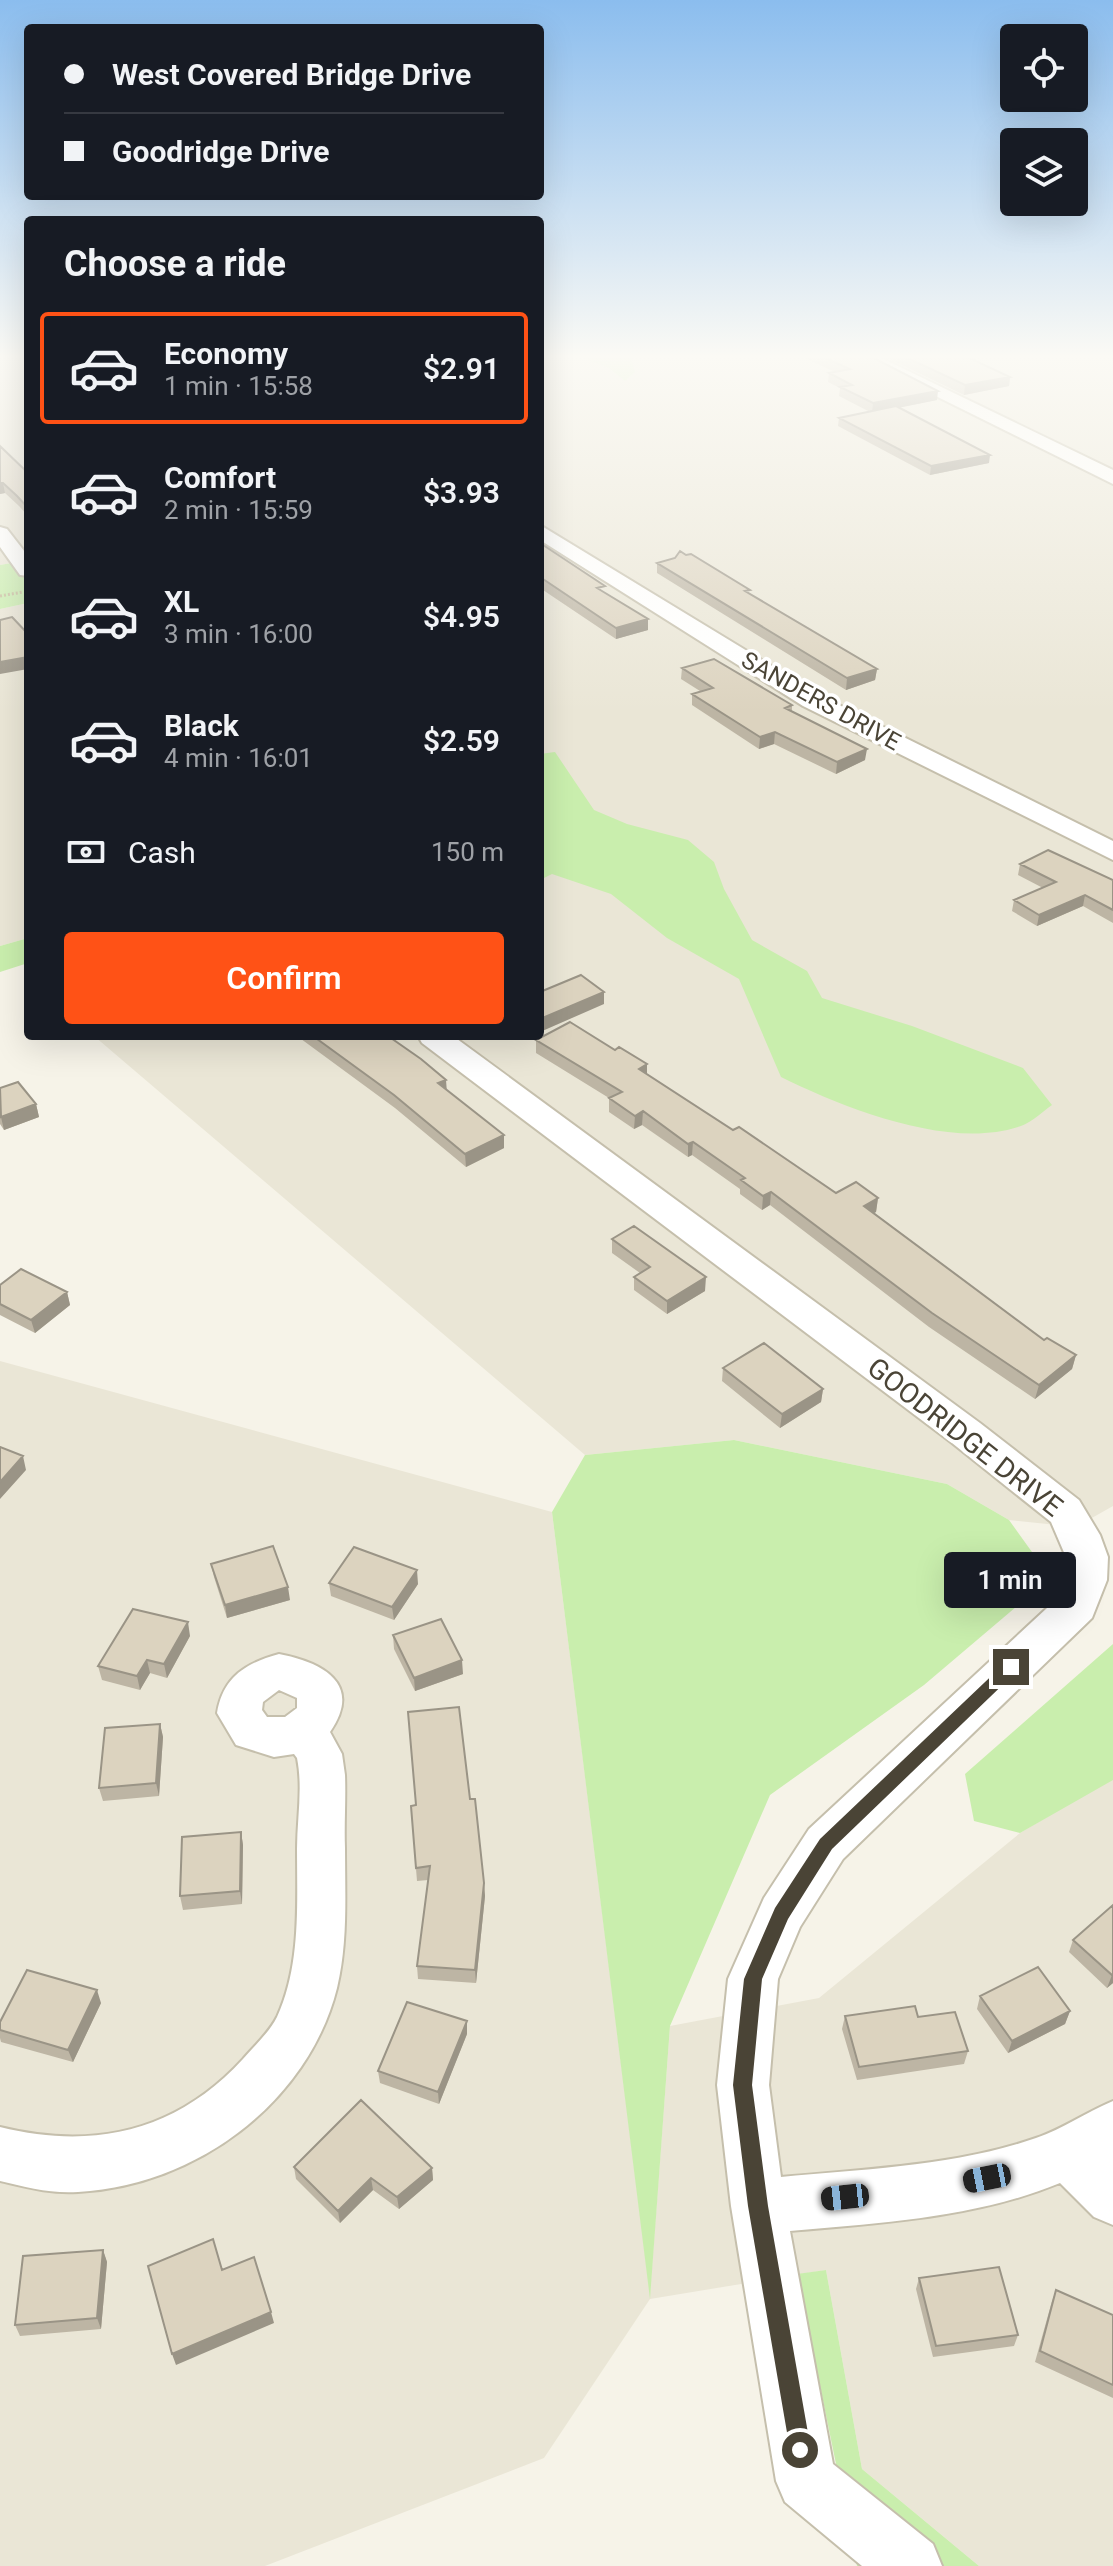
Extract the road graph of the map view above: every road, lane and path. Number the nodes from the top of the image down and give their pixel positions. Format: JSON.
{"nodes":[{"id":1,"x":0,"y":533,"type":"edge"},
{"id":2,"x":544,"y":534,"type":"edge"},
{"id":3,"x":24,"y":565,"type":"edge"},
{"id":4,"x":24,"y":593,"type":"edge"},
{"id":5,"x":0,"y":596,"type":"edge"},
{"id":6,"x":1113,"y":852,"type":"edge"},
{"id":7,"x":438,"y":1040,"type":"edge"},
{"id":8,"x":304,"y":1731,"type":"dead end"},
{"id":9,"x":1113,"y":2127,"type":"edge"},
{"id":10,"x":1067,"y":2152,"type":"junction"},
{"id":11,"x":0,"y":2154,"type":"edge"},
{"id":12,"x":1113,"y":2198,"type":"edge"},
{"id":13,"x":758,"y":2206,"type":"junction"},
{"id":14,"x":911,"y":2566,"type":"edge"}],
"edges":[{"from":1,"to":3,"type":"street"},
{"from":2,"to":6,"type":"street","name":"SANDERS DRIVE"},
{"from":4,"to":5,"type":"path"},
{"from":7,"to":13,"type":"street","name":"GOODRIDGE DRIVE"},
{"from":8,"to":11,"type":"street"},
{"from":9,"to":10,"type":"street"},
{"from":10,"to":12,"type":"street"},
{"from":10,"to":13,"type":"street"},
{"from":13,"to":14,"type":"street","name":"GOODRIDGE DRIVE"}]}
